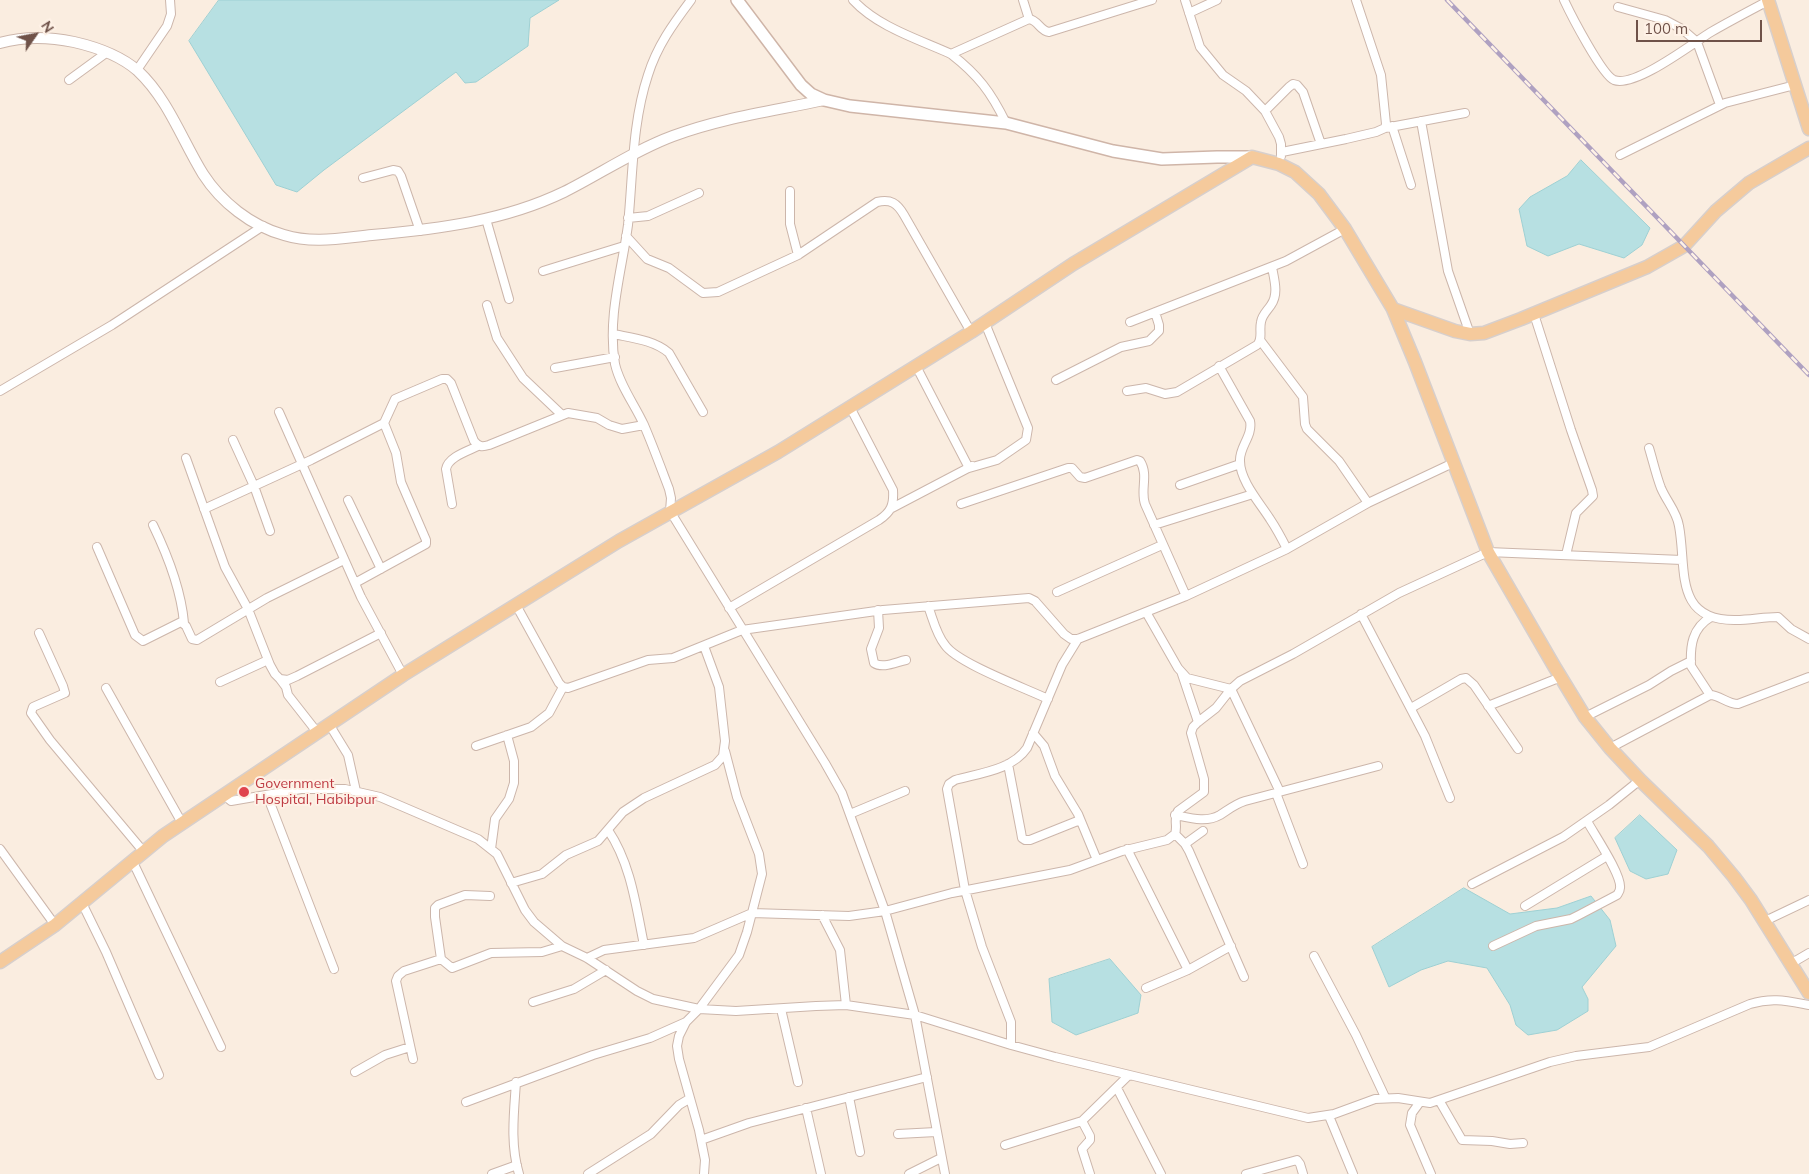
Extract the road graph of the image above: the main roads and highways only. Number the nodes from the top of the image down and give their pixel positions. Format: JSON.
{"nodes":[{"id":1,"x":737,"y":0,"type":"edge"},
{"id":2,"x":1768,"y":0,"type":"edge"},
{"id":3,"x":1809,"y":128,"type":"edge"},
{"id":4,"x":1809,"y":148,"type":"edge"},
{"id":5,"x":1252,"y":157,"type":"junction"},
{"id":6,"x":1393,"y":309,"type":"junction"},
{"id":7,"x":0,"y":962,"type":"edge"},
{"id":8,"x":1809,"y":993,"type":"edge"}],
"edges":[{"from":1,"to":5,"type":"main road"},
{"from":2,"to":3,"type":"main road"},
{"from":4,"to":6,"type":"main road"},
{"from":5,"to":6,"type":"main road"},
{"from":5,"to":7,"type":"main road"},
{"from":6,"to":8,"type":"main road"}]}
